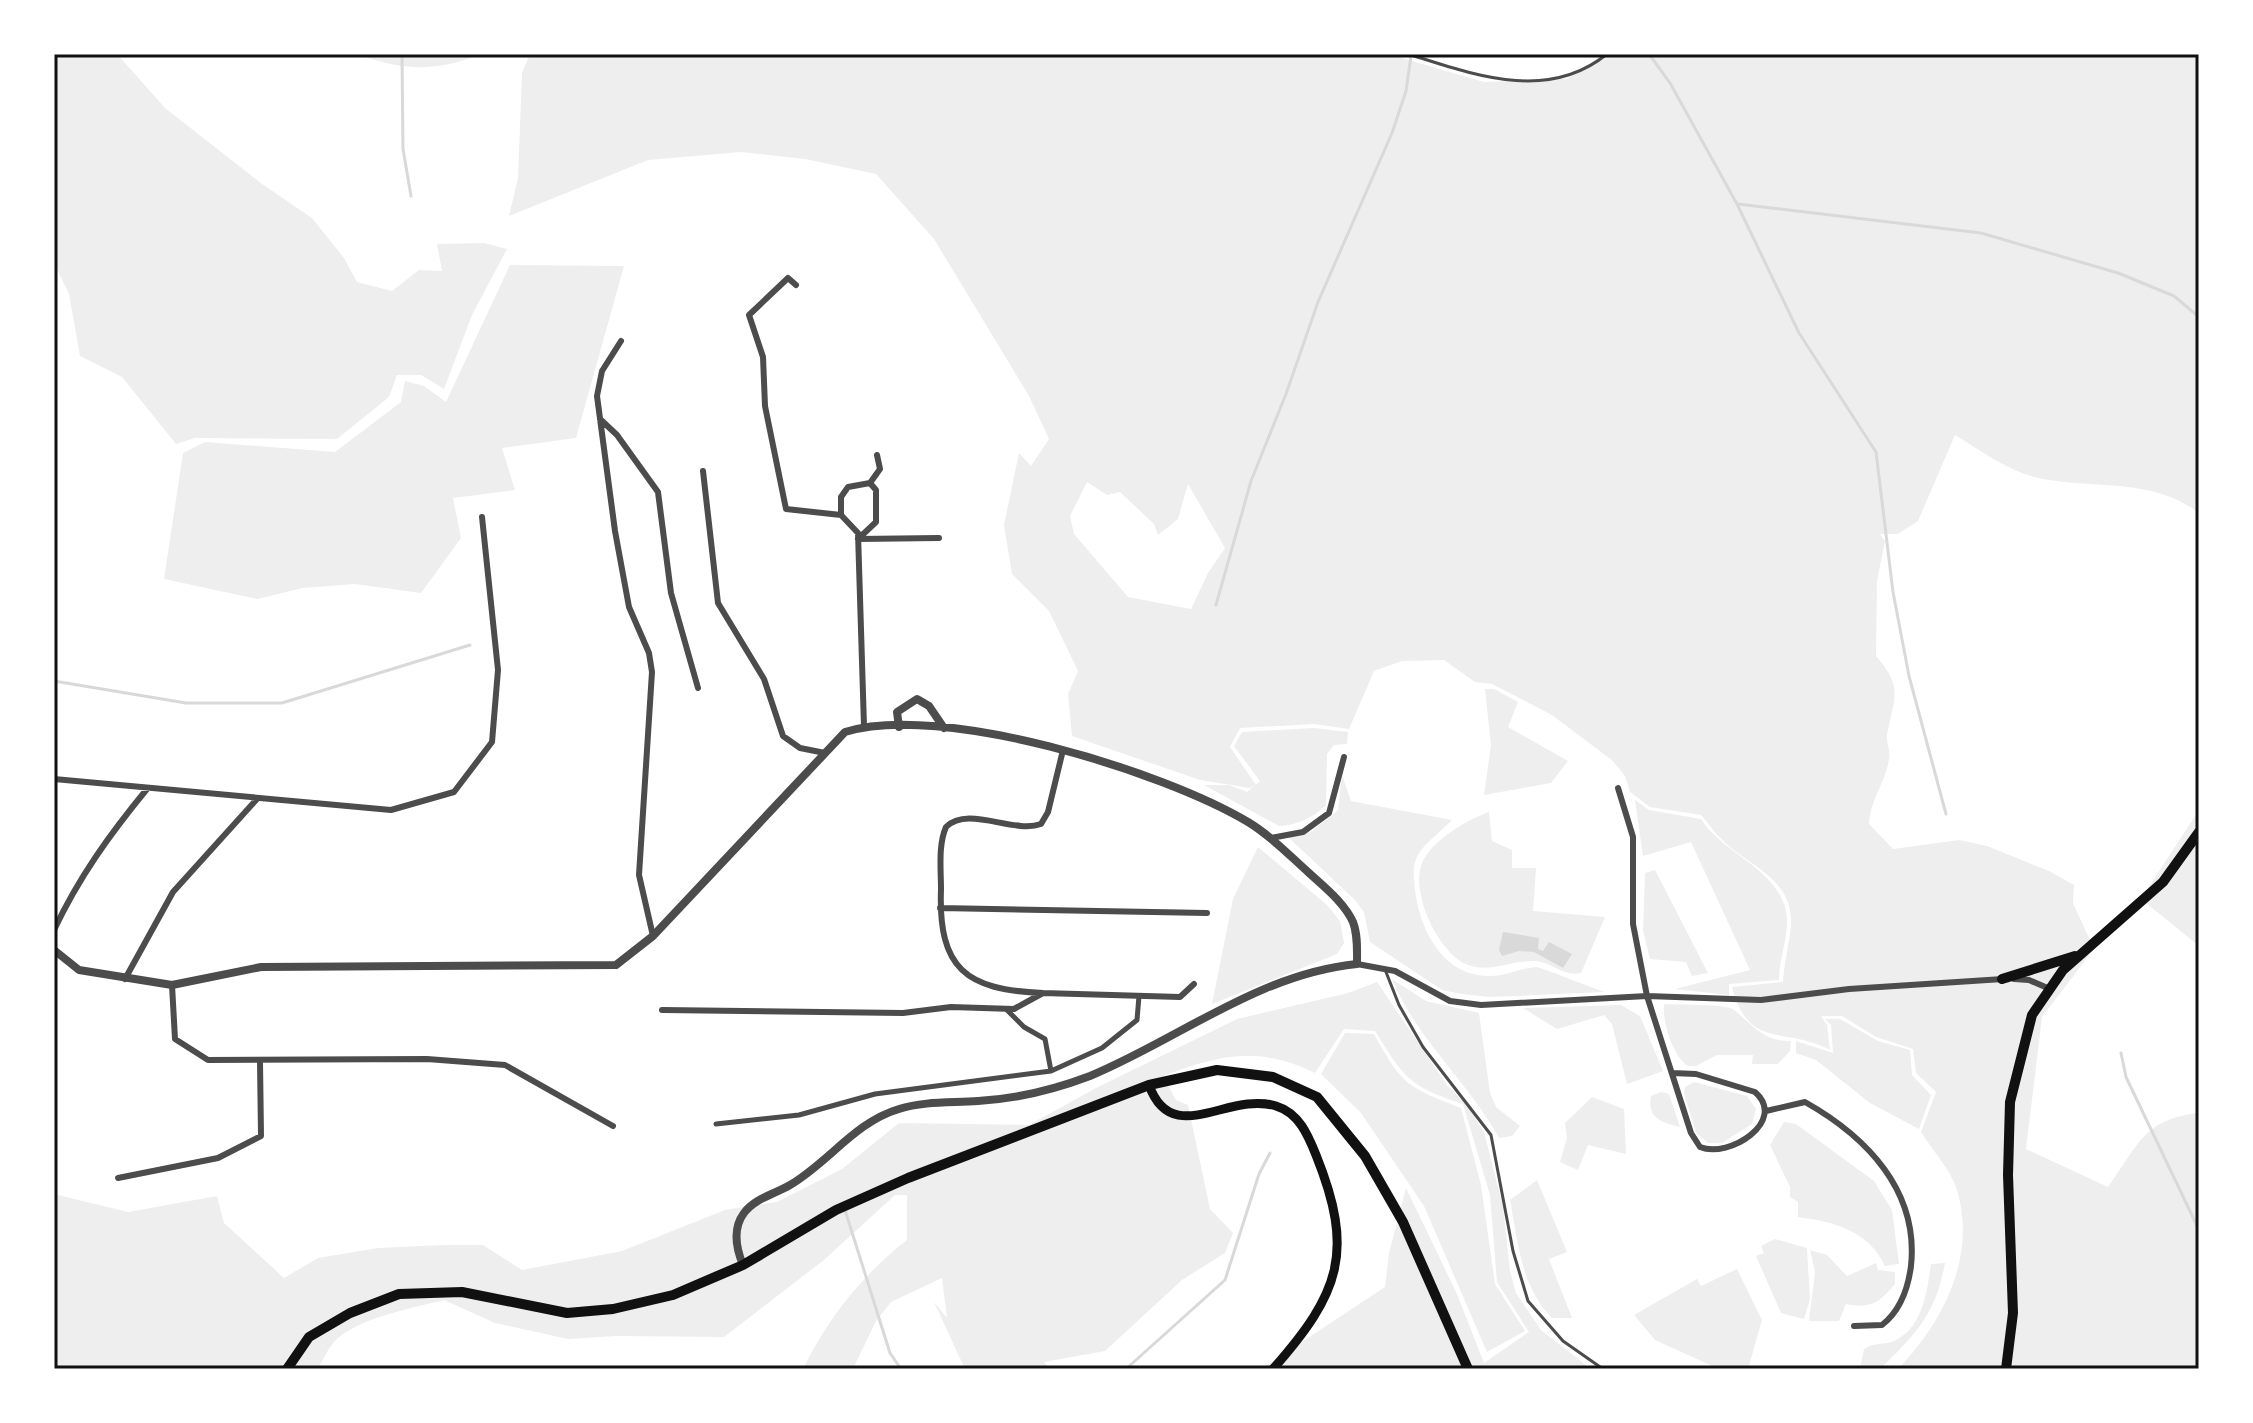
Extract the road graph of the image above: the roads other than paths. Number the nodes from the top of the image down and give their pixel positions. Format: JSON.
{"nodes":[{"id":1,"x":1408,"y":54,"type":"edge"},
{"id":2,"x":1607,"y":54,"type":"edge"},
{"id":3,"x":796,"y":285,"type":"dead end"},
{"id":4,"x":621,"y":341,"type":"dead end"},
{"id":5,"x":600,"y":419,"type":"junction"},
{"id":6,"x":877,"y":455,"type":"dead end"},
{"id":7,"x":703,"y":471,"type":"dead end"},
{"id":8,"x":870,"y":483,"type":"junction"},
{"id":9,"x":841,"y":515,"type":"junction"},
{"id":10,"x":482,"y":517,"type":"dead end"},
{"id":11,"x":939,"y":538,"type":"dead end"},
{"id":12,"x":858,"y":539,"type":"junction"},
{"id":13,"x":698,"y":688,"type":"dead end"},
{"id":14,"x":864,"y":726,"type":"junction"},
{"id":15,"x":899,"y":727,"type":"junction"},
{"id":16,"x":944,"y":728,"type":"junction"},
{"id":17,"x":1063,"y":750,"type":"junction"},
{"id":18,"x":825,"y":753,"type":"junction"},
{"id":19,"x":1344,"y":757,"type":"dead end"},
{"id":20,"x":54,"y":779,"type":"edge"},
{"id":21,"x":1618,"y":788,"type":"dead end"},
{"id":22,"x":147,"y":789,"type":"junction"},
{"id":23,"x":258,"y":799,"type":"junction"},
{"id":24,"x":2199,"y":832,"type":"edge"},
{"id":25,"x":1270,"y":838,"type":"junction"},
{"id":26,"x":940,"y":908,"type":"junction"},
{"id":27,"x":1207,"y":913,"type":"dead end"},
{"id":28,"x":54,"y":930,"type":"edge"},
{"id":29,"x":653,"y":936,"type":"junction"},
{"id":30,"x":54,"y":950,"type":"edge"},
{"id":31,"x":2085,"y":952,"type":"junction"},
{"id":32,"x":1357,"y":964,"type":"junction"},
{"id":33,"x":1384,"y":967,"type":"junction"},
{"id":34,"x":125,"y":979,"type":"junction"},
{"id":35,"x":2002,"y":979,"type":"junction"},
{"id":36,"x":1194,"y":984,"type":"dead end"},
{"id":37,"x":172,"y":985,"type":"junction"},
{"id":38,"x":2050,"y":989,"type":"junction"},
{"id":39,"x":1043,"y":993,"type":"junction"},
{"id":40,"x":1139,"y":996,"type":"junction"},
{"id":41,"x":1647,"y":996,"type":"junction"},
{"id":42,"x":1006,"y":1009,"type":"junction"},
{"id":43,"x":662,"y":1010,"type":"dead end"},
{"id":44,"x":260,"y":1062,"type":"junction"},
{"id":45,"x":1051,"y":1071,"type":"junction"},
{"id":46,"x":1672,"y":1073,"type":"junction"},
{"id":47,"x":1149,"y":1085,"type":"junction"},
{"id":48,"x":1766,"y":1111,"type":"junction"},
{"id":49,"x":716,"y":1124,"type":"dead end"},
{"id":50,"x":613,"y":1126,"type":"dead end"},
{"id":51,"x":118,"y":1178,"type":"dead end"},
{"id":52,"x":743,"y":1265,"type":"junction"},
{"id":53,"x":1854,"y":1326,"type":"dead end"},
{"id":54,"x":287,"y":1369,"type":"edge"},
{"id":55,"x":1273,"y":1369,"type":"edge"},
{"id":56,"x":1468,"y":1369,"type":"edge"},
{"id":57,"x":1603,"y":1369,"type":"edge"},
{"id":58,"x":2006,"y":1369,"type":"edge"}],
"edges":[{"from":1,"to":2,"type":"lane"},
{"from":3,"to":9,"type":"street"},
{"from":4,"to":5,"type":"street"},
{"from":5,"to":13,"type":"street"},
{"from":5,"to":29,"type":"street"},
{"from":6,"to":8,"type":"street"},
{"from":7,"to":18,"type":"street"},
{"from":8,"to":9,"type":"street"},
{"from":8,"to":12,"type":"street"},
{"from":9,"to":12,"type":"street"},
{"from":10,"to":23,"type":"street"},
{"from":11,"to":12,"type":"street"},
{"from":12,"to":14,"type":"street"},
{"from":14,"to":15,"type":"street"},
{"from":14,"to":18,"type":"street"},
{"from":15,"to":16,"type":"street"},
{"from":15,"to":16,"type":"street"},
{"from":16,"to":17,"type":"street"},
{"from":17,"to":25,"type":"street"},
{"from":17,"to":26,"type":"street"},
{"from":18,"to":29,"type":"street"},
{"from":19,"to":25,"type":"street"},
{"from":20,"to":22,"type":"street"},
{"from":21,"to":41,"type":"street"},
{"from":22,"to":23,"type":"street"},
{"from":22,"to":28,"type":"street"},
{"from":23,"to":34,"type":"street"},
{"from":24,"to":31,"type":"main road"},
{"from":25,"to":32,"type":"street"},
{"from":26,"to":27,"type":"street"},
{"from":26,"to":39,"type":"street"},
{"from":29,"to":37,"type":"street"},
{"from":30,"to":34,"type":"street"},
{"from":31,"to":35,"type":"main road"},
{"from":31,"to":38,"type":"main road"},
{"from":32,"to":33,"type":"street"},
{"from":32,"to":52,"type":"street"},
{"from":33,"to":41,"type":"street"},
{"from":33,"to":57,"type":"lane"},
{"from":34,"to":37,"type":"street"},
{"from":35,"to":38,"type":"street"},
{"from":35,"to":41,"type":"street"},
{"from":36,"to":40,"type":"street"},
{"from":37,"to":44,"type":"street"},
{"from":38,"to":58,"type":"main road"},
{"from":39,"to":40,"type":"street"},
{"from":39,"to":42,"type":"street"},
{"from":40,"to":45,"type":"street"},
{"from":41,"to":46,"type":"street"},
{"from":42,"to":43,"type":"street"},
{"from":42,"to":45,"type":"street"},
{"from":44,"to":50,"type":"street"},
{"from":44,"to":51,"type":"street"},
{"from":45,"to":49,"type":"street"},
{"from":46,"to":48,"type":"street"},
{"from":46,"to":48,"type":"street"},
{"from":47,"to":52,"type":"main road"},
{"from":47,"to":55,"type":"main road"},
{"from":47,"to":56,"type":"main road"},
{"from":48,"to":53,"type":"street"},
{"from":52,"to":54,"type":"main road"}]}
